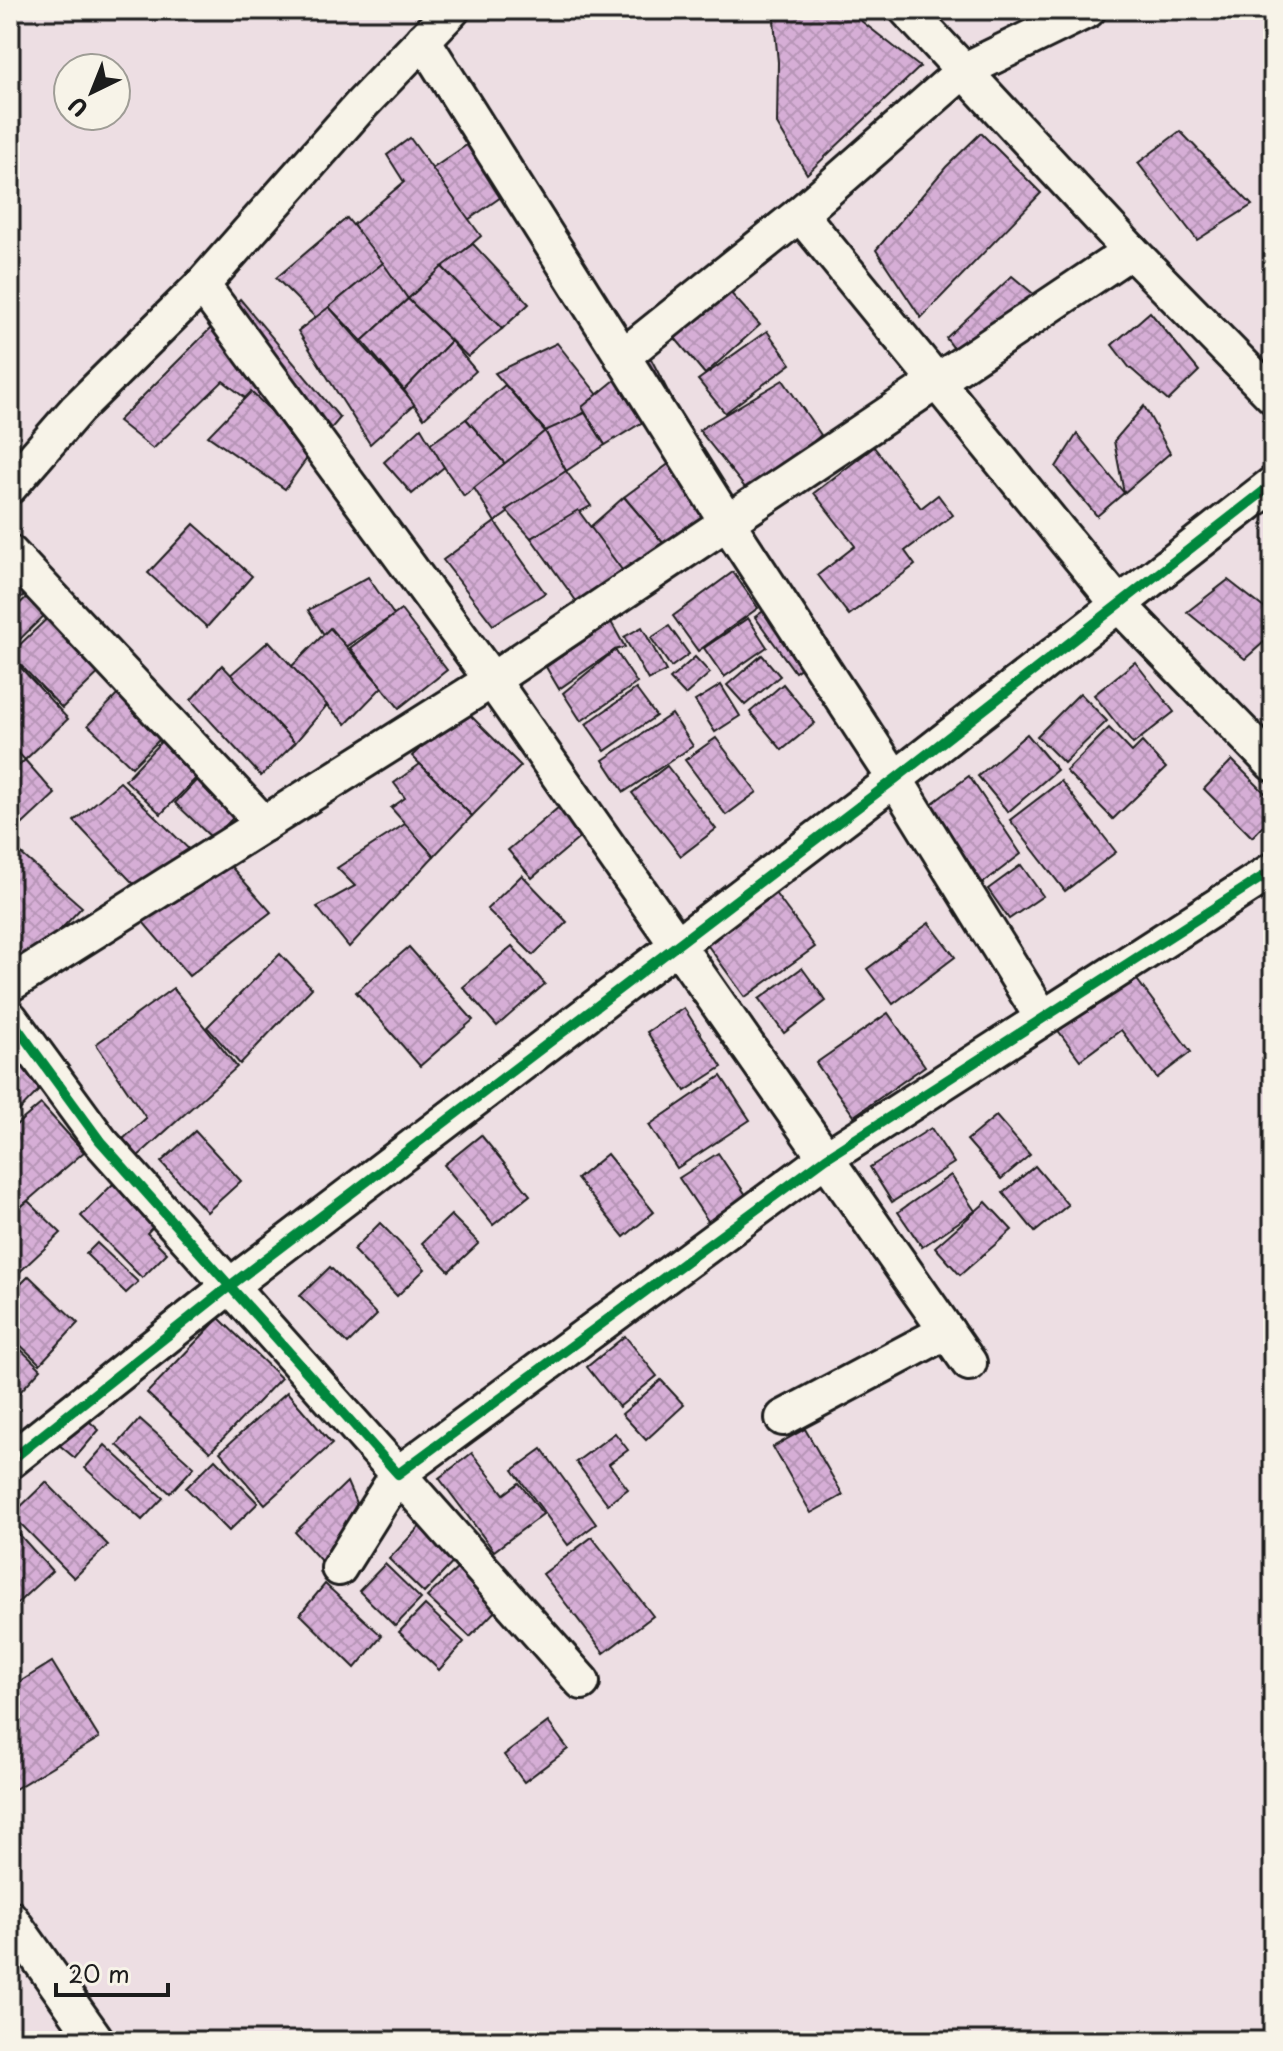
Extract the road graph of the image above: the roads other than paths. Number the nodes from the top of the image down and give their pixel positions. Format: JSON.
{"nodes":[{"id":1,"x":452,"y":10,"type":"edge"},
{"id":2,"x":907,"y":10,"type":"edge"},
{"id":3,"x":1088,"y":10,"type":"edge"},
{"id":4,"x":423,"y":40,"type":"junction"},
{"id":5,"x":963,"y":71,"type":"junction"},
{"id":6,"x":800,"y":214,"type":"junction"},
{"id":7,"x":1131,"y":251,"type":"junction"},
{"id":8,"x":202,"y":285,"type":"junction"},
{"id":9,"x":622,"y":357,"type":"junction"},
{"id":10,"x":937,"y":382,"type":"junction"},
{"id":11,"x":1273,"y":396,"type":"edge"},
{"id":12,"x":1273,"y":484,"type":"edge"},
{"id":13,"x":10,"y":486,"type":"edge"},
{"id":14,"x":727,"y":522,"type":"junction"},
{"id":15,"x":10,"y":553,"type":"edge"},
{"id":16,"x":1119,"y":605,"type":"junction"},
{"id":17,"x":492,"y":680,"type":"junction"},
{"id":18,"x":1273,"y":764,"type":"edge"},
{"id":19,"x":895,"y":779,"type":"junction"},
{"id":20,"x":264,"y":824,"type":"junction"},
{"id":21,"x":1273,"y":870,"type":"edge"},
{"id":22,"x":675,"y":945,"type":"junction"},
{"id":23,"x":10,"y":984,"type":"edge"},
{"id":24,"x":1042,"y":1017,"type":"junction"},
{"id":25,"x":10,"y":1018,"type":"edge"},
{"id":26,"x":826,"y":1158,"type":"junction"},
{"id":27,"x":231,"y":1285,"type":"junction"},
{"id":28,"x":947,"y":1331,"type":"junction"},
{"id":29,"x":969,"y":1363,"type":"dead end"},
{"id":30,"x":783,"y":1418,"type":"dead end"},
{"id":31,"x":10,"y":1461,"type":"edge"},
{"id":32,"x":398,"y":1474,"type":"junction"},
{"id":33,"x":339,"y":1568,"type":"dead end"},
{"id":34,"x":582,"y":1682,"type":"dead end"},
{"id":35,"x":10,"y":1918,"type":"edge"},
{"id":36,"x":97,"y":2041,"type":"edge"}],
"edges":[{"from":1,"to":4,"type":"street"},
{"from":2,"to":5,"type":"street"},
{"from":3,"to":5,"type":"street"},
{"from":4,"to":8,"type":"street"},
{"from":4,"to":9,"type":"street"},
{"from":5,"to":6,"type":"street"},
{"from":5,"to":7,"type":"street"},
{"from":6,"to":9,"type":"street"},
{"from":6,"to":10,"type":"street"},
{"from":7,"to":10,"type":"street"},
{"from":7,"to":11,"type":"street"},
{"from":8,"to":13,"type":"street"},
{"from":8,"to":17,"type":"street"},
{"from":9,"to":14,"type":"street"},
{"from":10,"to":14,"type":"street"},
{"from":10,"to":16,"type":"street"},
{"from":12,"to":16,"type":"street"},
{"from":14,"to":17,"type":"street"},
{"from":14,"to":19,"type":"street"},
{"from":15,"to":20,"type":"street"},
{"from":16,"to":18,"type":"street"},
{"from":16,"to":19,"type":"street"},
{"from":17,"to":20,"type":"street"},
{"from":17,"to":22,"type":"street"},
{"from":19,"to":22,"type":"street"},
{"from":19,"to":24,"type":"street"},
{"from":20,"to":23,"type":"street"},
{"from":21,"to":24,"type":"street"},
{"from":22,"to":26,"type":"street"},
{"from":22,"to":27,"type":"street"},
{"from":24,"to":26,"type":"street"},
{"from":25,"to":27,"type":"street"},
{"from":26,"to":28,"type":"street"},
{"from":26,"to":32,"type":"street"},
{"from":27,"to":31,"type":"street"},
{"from":27,"to":32,"type":"street"},
{"from":28,"to":29,"type":"street"},
{"from":28,"to":30,"type":"street"},
{"from":32,"to":33,"type":"street"},
{"from":32,"to":34,"type":"street"},
{"from":35,"to":36,"type":"street"}]}
